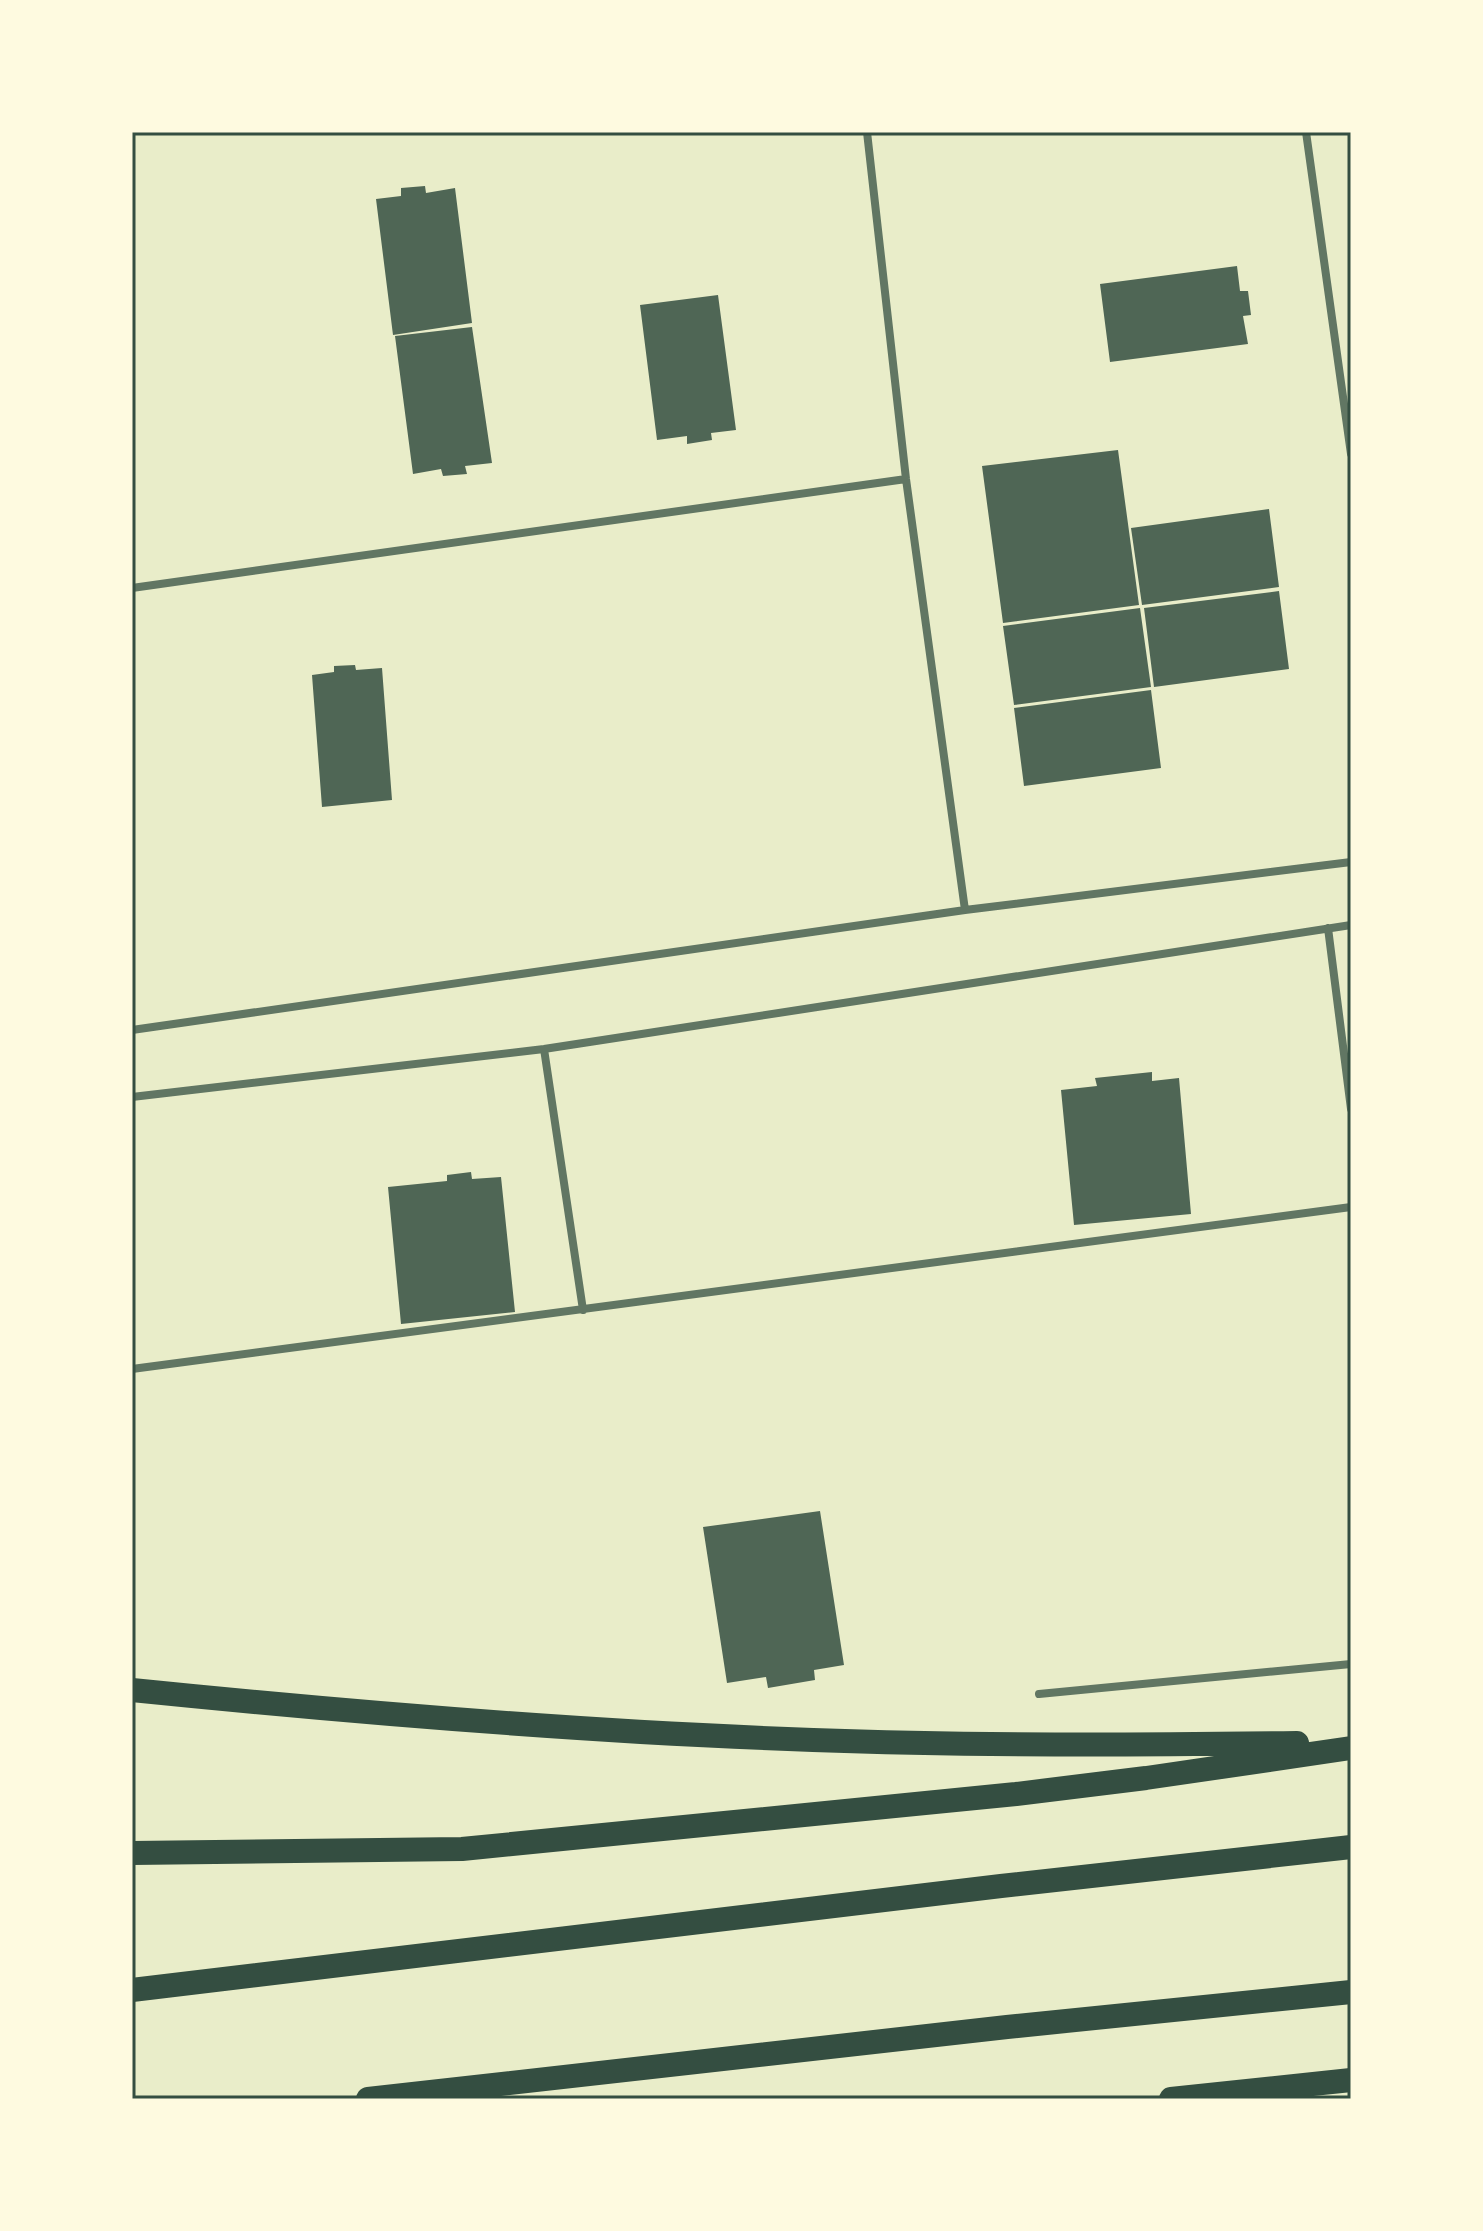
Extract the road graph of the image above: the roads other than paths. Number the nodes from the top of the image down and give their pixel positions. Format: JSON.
{"nodes":[{"id":1,"x":867,"y":132,"type":"edge"},
{"id":2,"x":1306,"y":132,"type":"edge"},
{"id":3,"x":1351,"y":454,"type":"edge"},
{"id":4,"x":906,"y":479,"type":"junction"},
{"id":5,"x":132,"y":588,"type":"edge"},
{"id":6,"x":1351,"y":862,"type":"edge"},
{"id":7,"x":965,"y":910,"type":"junction"},
{"id":8,"x":1351,"y":925,"type":"edge"},
{"id":9,"x":1328,"y":928,"type":"junction"},
{"id":10,"x":132,"y":1030,"type":"edge"},
{"id":11,"x":544,"y":1049,"type":"junction"},
{"id":12,"x":132,"y":1097,"type":"edge"},
{"id":13,"x":1351,"y":1109,"type":"edge"},
{"id":14,"x":1351,"y":1207,"type":"edge"},
{"id":15,"x":583,"y":1310,"type":"junction"},
{"id":16,"x":132,"y":1369,"type":"edge"},
{"id":17,"x":1351,"y":1664,"type":"edge"},
{"id":18,"x":132,"y":1690,"type":"edge"},
{"id":19,"x":1039,"y":1694,"type":"dead end"},
{"id":20,"x":1351,"y":1746,"type":"edge"},
{"id":21,"x":1351,"y":1847,"type":"edge"},
{"id":22,"x":132,"y":1853,"type":"edge"},
{"id":23,"x":132,"y":1990,"type":"edge"},
{"id":24,"x":1351,"y":1992,"type":"edge"},
{"id":25,"x":1351,"y":2080,"type":"edge"},
{"id":26,"x":368,"y":2099,"type":"edge"},
{"id":27,"x":1171,"y":2099,"type":"edge"}],
"edges":[{"from":1,"to":4,"type":"street"},
{"from":2,"to":3,"type":"street"},
{"from":4,"to":5,"type":"street"},
{"from":4,"to":7,"type":"street"},
{"from":6,"to":7,"type":"street"},
{"from":7,"to":10,"type":"street"},
{"from":8,"to":9,"type":"street"},
{"from":9,"to":11,"type":"street"},
{"from":9,"to":13,"type":"street"},
{"from":11,"to":12,"type":"street"},
{"from":11,"to":15,"type":"street"},
{"from":14,"to":15,"type":"street"},
{"from":15,"to":16,"type":"street"},
{"from":17,"to":19,"type":"street"},
{"from":18,"to":20,"type":"highway"},
{"from":20,"to":22,"type":"highway"},
{"from":21,"to":23,"type":"highway"},
{"from":24,"to":26,"type":"highway"},
{"from":25,"to":27,"type":"highway"}]}
